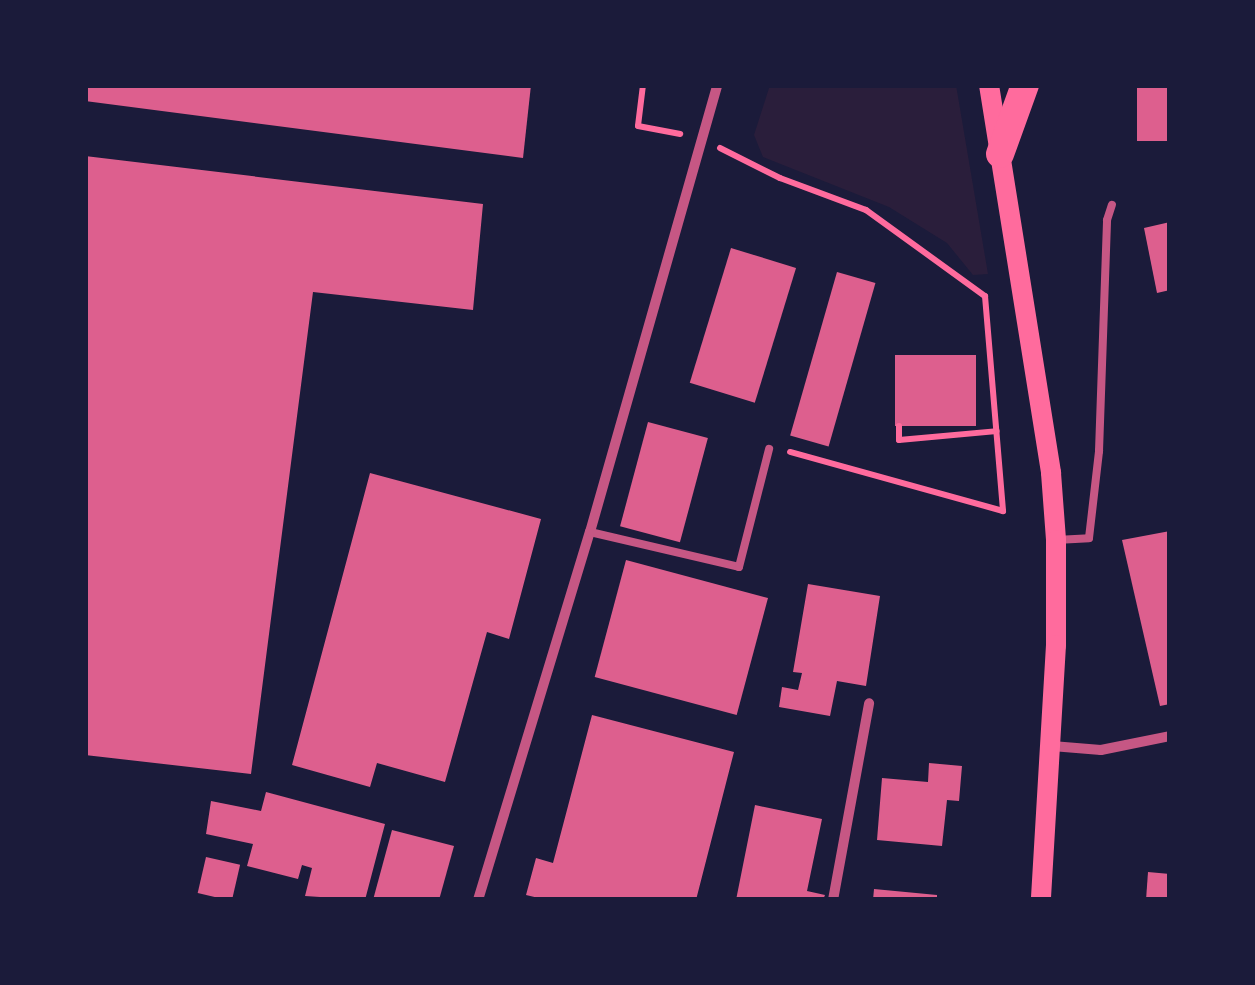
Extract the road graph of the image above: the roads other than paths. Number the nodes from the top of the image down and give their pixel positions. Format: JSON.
{"nodes":[{"id":1,"x":717,"y":85,"type":"edge"},
{"id":2,"x":988,"y":85,"type":"edge"},
{"id":3,"x":1025,"y":85,"type":"edge"},
{"id":4,"x":1000,"y":154,"type":"junction"},
{"id":5,"x":1112,"y":206,"type":"dead end"},
{"id":6,"x":768,"y":449,"type":"road end"},
{"id":7,"x":590,"y":532,"type":"junction"},
{"id":8,"x":1056,"y":540,"type":"junction"},
{"id":9,"x":869,"y":702,"type":"dead end"},
{"id":10,"x":1170,"y":736,"type":"edge"},
{"id":11,"x":1052,"y":746,"type":"junction"},
{"id":12,"x":478,"y":900,"type":"edge"},
{"id":13,"x":832,"y":900,"type":"edge"},
{"id":14,"x":1041,"y":900,"type":"edge"}],
"edges":[{"from":1,"to":7,"type":"street"},
{"from":2,"to":4,"type":"main road"},
{"from":3,"to":4,"type":"highway"},
{"from":4,"to":8,"type":"main road"},
{"from":5,"to":8,"type":"lane"},
{"from":6,"to":7,"type":"lane"},
{"from":7,"to":12,"type":"street"},
{"from":8,"to":11,"type":"main road"},
{"from":9,"to":13,"type":"street"},
{"from":10,"to":11,"type":"street"},
{"from":11,"to":14,"type":"main road"}]}
